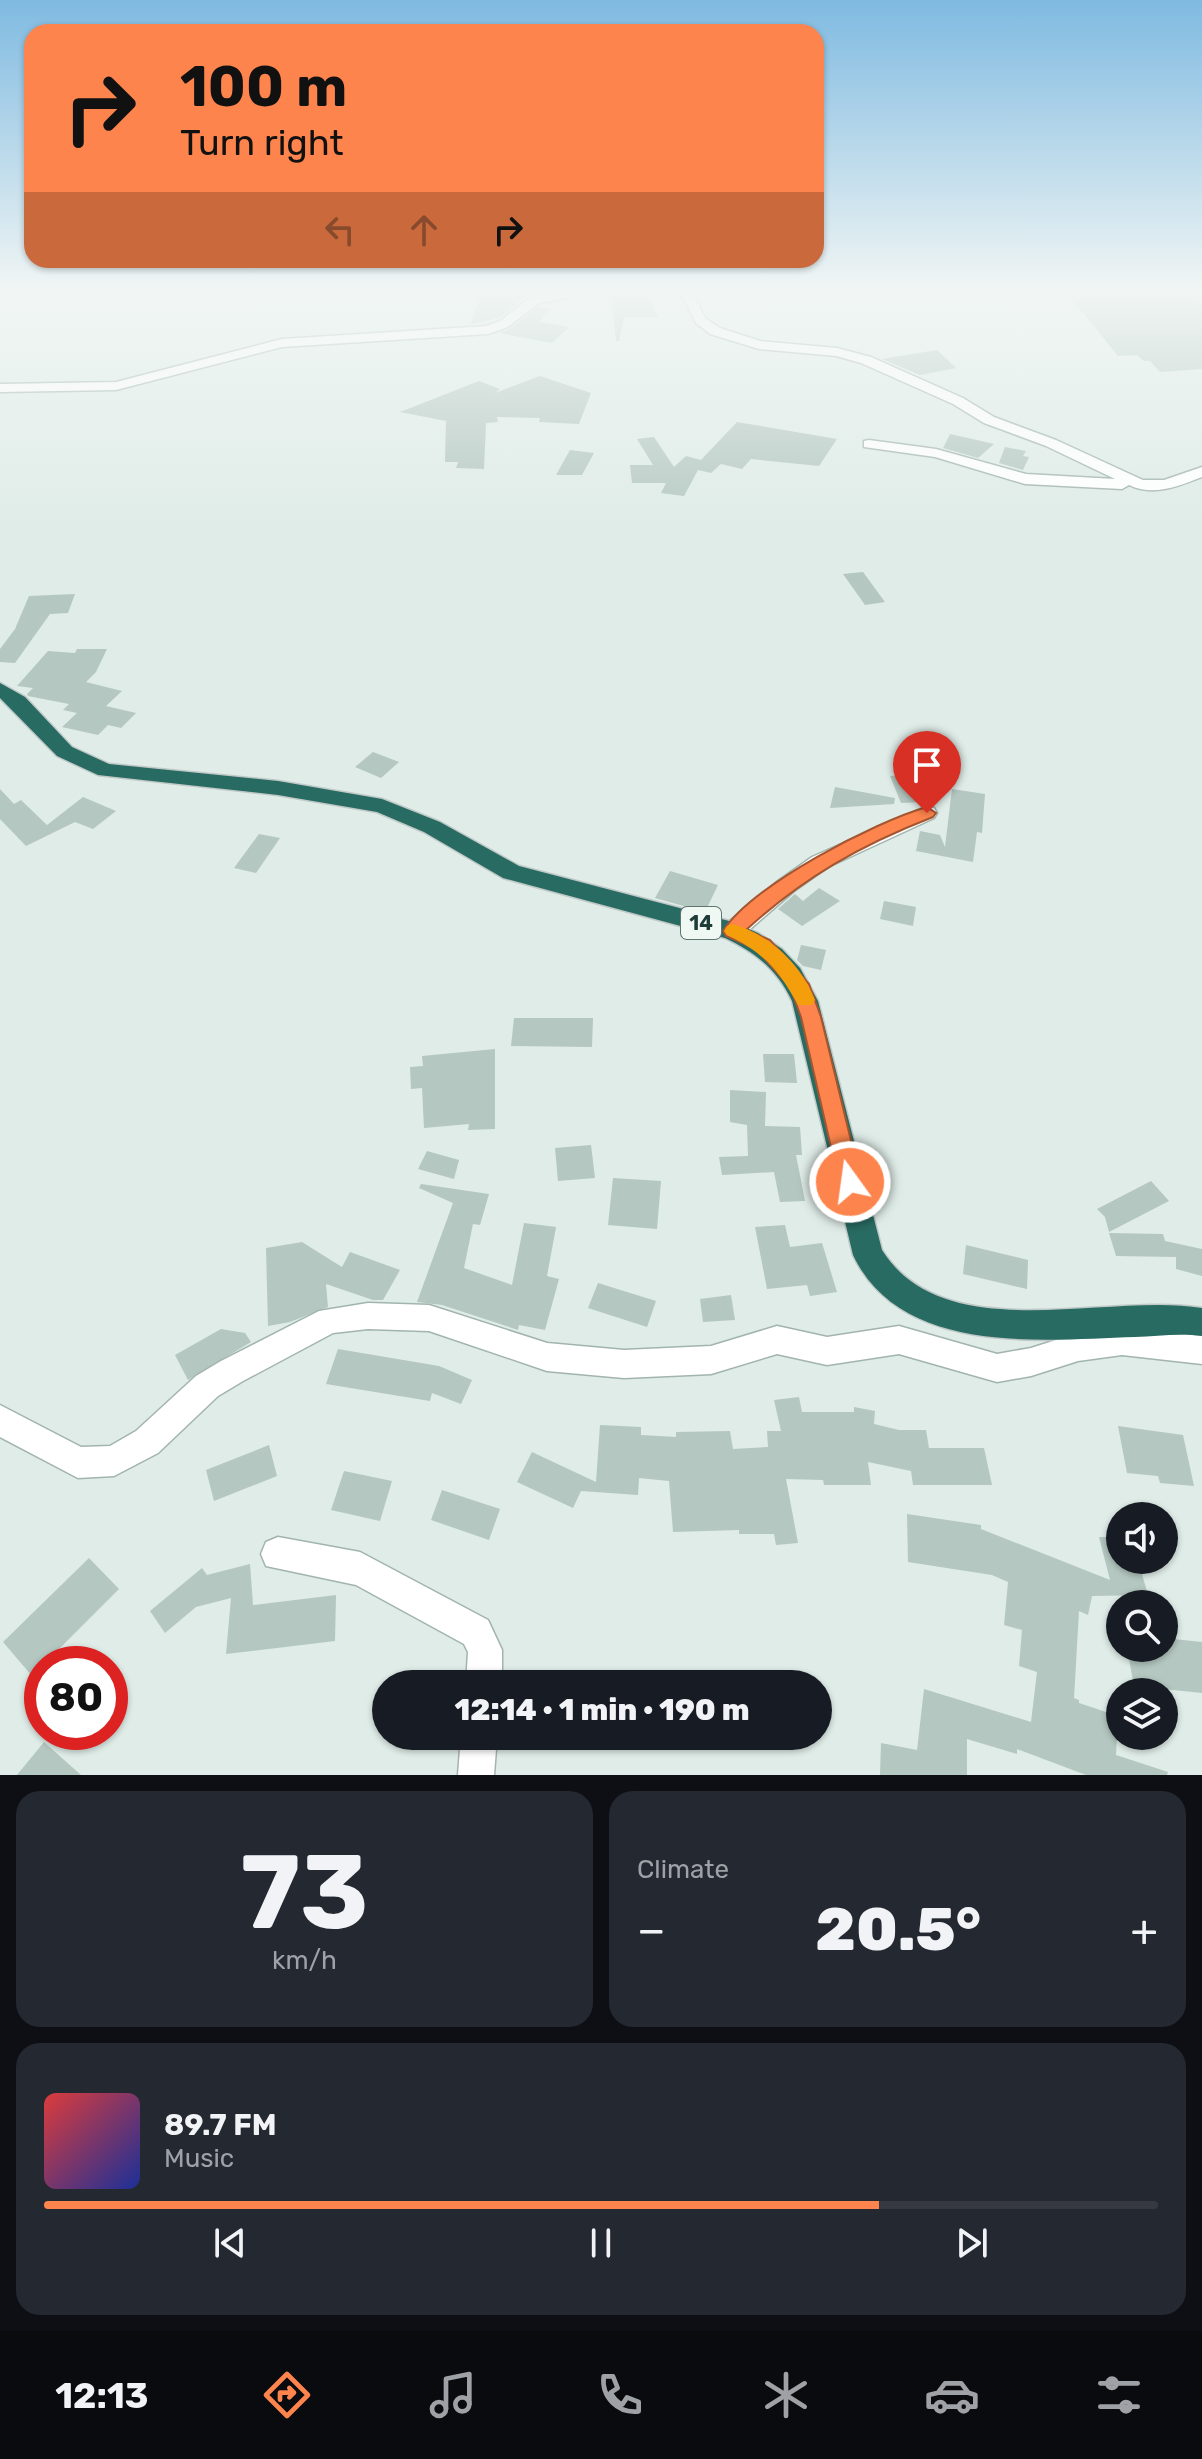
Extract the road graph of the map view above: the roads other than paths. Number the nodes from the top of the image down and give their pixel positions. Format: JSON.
{"nodes":[{"id":1,"x":171,"y":372,"type":"edge"},
{"id":2,"x":893,"y":372,"type":"edge"},
{"id":3,"x":0,"y":388,"type":"edge"},
{"id":4,"x":869,"y":444,"type":"dead end"},
{"id":5,"x":1202,"y":472,"type":"edge"},
{"id":6,"x":1147,"y":487,"type":"junction"},
{"id":7,"x":0,"y":689,"type":"edge"},
{"id":8,"x":927,"y":813,"type":"dead end"},
{"id":9,"x":733,"y":931,"type":"junction"},
{"id":10,"x":1202,"y":1322,"type":"edge"},
{"id":11,"x":1202,"y":1350,"type":"edge"},
{"id":12,"x":0,"y":1420,"type":"edge"},
{"id":13,"x":278,"y":1554,"type":"dead end"},
{"id":14,"x":484,"y":1670,"type":"edge"},
{"id":15,"x":478,"y":1750,"type":"edge"},
{"id":16,"x":476,"y":1775,"type":"edge"}],
"edges":[{"from":1,"to":3,"type":"street"},
{"from":2,"to":6,"type":"street"},
{"from":4,"to":6,"type":"street"},
{"from":5,"to":6,"type":"street"},
{"from":7,"to":9,"type":"highway","number":"14"},
{"from":8,"to":9,"type":"street"},
{"from":9,"to":10,"type":"highway","number":"14"},
{"from":11,"to":12,"type":"street"},
{"from":13,"to":14,"type":"street"},
{"from":15,"to":16,"type":"street"}]}
